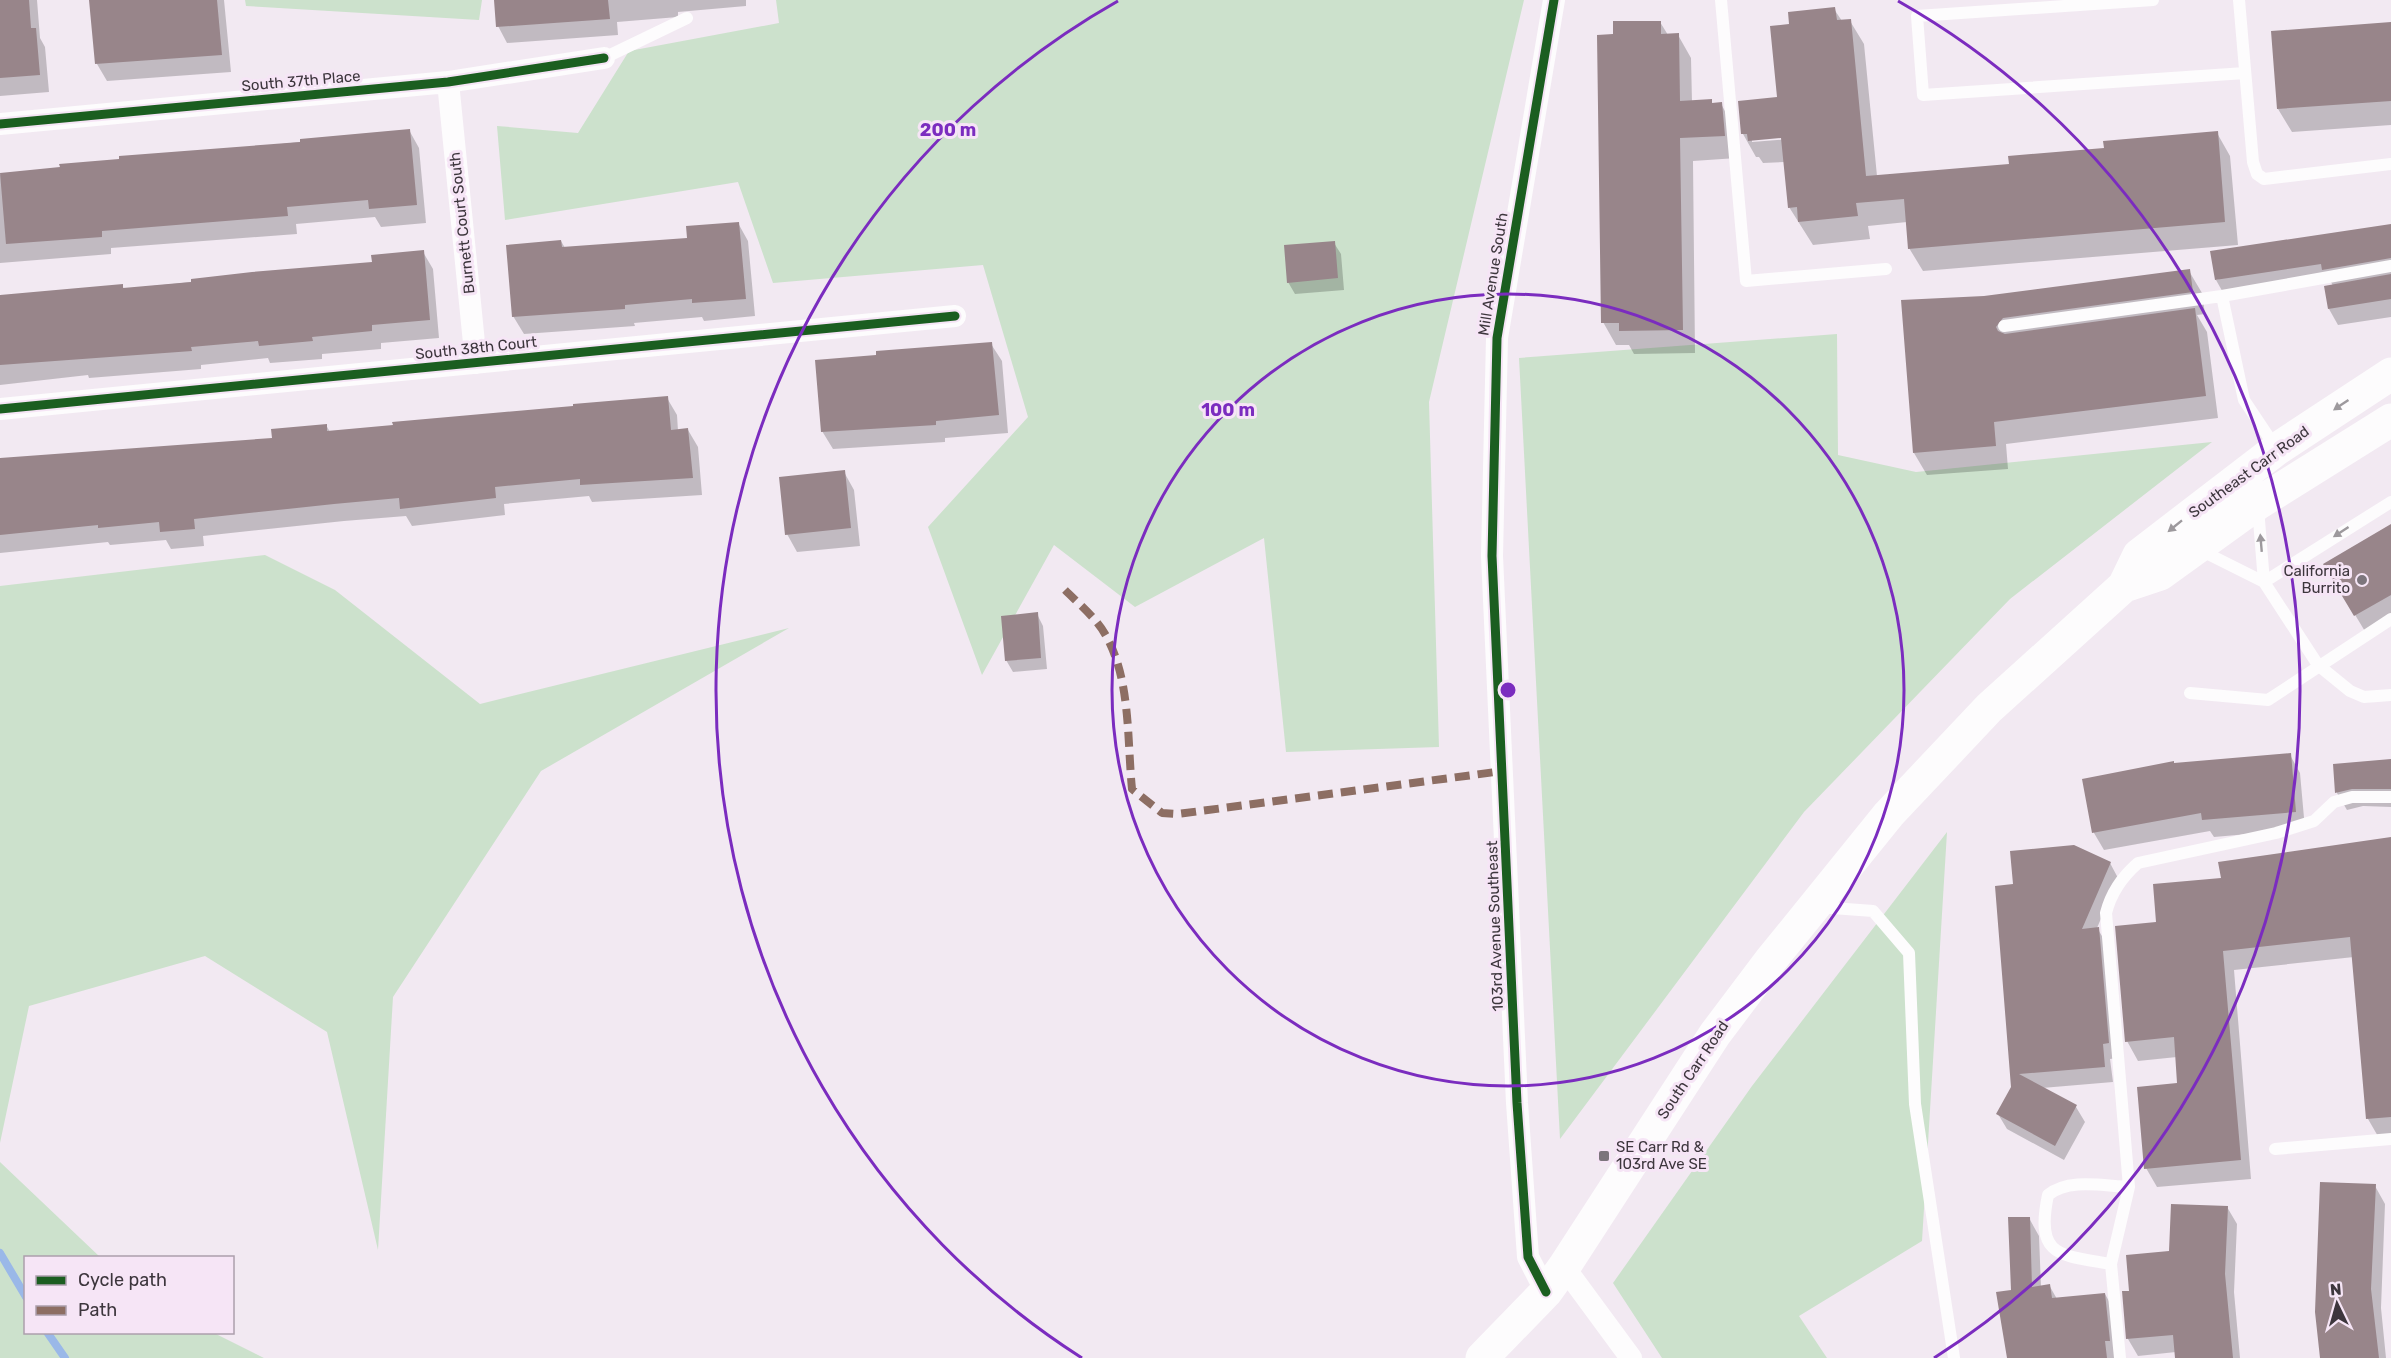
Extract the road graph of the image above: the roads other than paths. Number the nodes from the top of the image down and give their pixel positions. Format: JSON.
{"nodes":[{"id":1,"x":1554,"y":0,"type":"edge"},
{"id":2,"x":1721,"y":0,"type":"edge"},
{"id":3,"x":2153,"y":0,"type":"edge"},
{"id":4,"x":2239,"y":0,"type":"edge"},
{"id":5,"x":687,"y":18,"type":"dead end"},
{"id":6,"x":604,"y":58,"type":"joint"},
{"id":7,"x":2245,"y":72,"type":"junction"},
{"id":8,"x":448,"y":82,"type":"junction"},
{"id":9,"x":0,"y":124,"type":"edge"},
{"id":10,"x":2391,"y":164,"type":"edge"},
{"id":11,"x":2391,"y":266,"type":"edge"},
{"id":12,"x":1886,"y":269,"type":"dead end"},
{"id":13,"x":2222,"y":296,"type":"junction"},
{"id":14,"x":955,"y":316,"type":"dead end"},
{"id":15,"x":2004,"y":326,"type":"dead end"},
{"id":16,"x":476,"y":363,"type":"junction"},
{"id":17,"x":2391,"y":374,"type":"edge"},
{"id":18,"x":0,"y":409,"type":"edge"},
{"id":19,"x":2391,"y":420,"type":"edge"},
{"id":20,"x":2391,"y":447,"type":"edge"},
{"id":21,"x":2277,"y":449,"type":"junction"},
{"id":22,"x":2303,"y":475,"type":"junction"},
{"id":23,"x":2391,"y":502,"type":"edge"},
{"id":24,"x":2257,"y":504,"type":"junction"},
{"id":25,"x":2196,"y":548,"type":"junction"},
{"id":26,"x":1492,"y":556,"type":"joint"},
{"id":27,"x":2264,"y":582,"type":"junction"},
{"id":28,"x":2124,"y":586,"type":"junction"},
{"id":29,"x":2391,"y":619,"type":"edge"},
{"id":30,"x":2318,"y":665,"type":"junction"},
{"id":31,"x":2190,"y":693,"type":"dead end"},
{"id":32,"x":2391,"y":695,"type":"edge"},
{"id":33,"x":2391,"y":797,"type":"edge"},
{"id":34,"x":1888,"y":814,"type":"joint"},
{"id":35,"x":1813,"y":906,"type":"junction"},
{"id":36,"x":2391,"y":1138,"type":"edge"},
{"id":37,"x":2275,"y":1149,"type":"dead end"},
{"id":38,"x":2129,"y":1187,"type":"junction"},
{"id":39,"x":2111,"y":1264,"type":"junction"},
{"id":40,"x":1555,"y":1279,"type":"junction"},
{"id":41,"x":1482,"y":1358,"type":"edge"},
{"id":42,"x":1631,"y":1358,"type":"edge"},
{"id":43,"x":1954,"y":1358,"type":"edge"},
{"id":44,"x":2120,"y":1358,"type":"edge"}],
"edges":[{"from":1,"to":26,"type":"street","name":"Mill Avenue South"},
{"from":2,"to":12,"type":"lane"},
{"from":3,"to":7,"type":"lane"},
{"from":4,"to":7,"type":"lane"},
{"from":5,"to":6,"type":"lane"},
{"from":6,"to":8,"type":"street","name":"South 37th Place"},
{"from":7,"to":10,"type":"lane"},
{"from":8,"to":9,"type":"street","name":"South 37th Place"},
{"from":8,"to":16,"type":"street","name":"Burnett Court South"},
{"from":11,"to":13,"type":"lane"},
{"from":13,"to":15,"type":"lane"},
{"from":13,"to":21,"type":"lane"},
{"from":14,"to":16,"type":"street","name":"South 38th Court"},
{"from":16,"to":18,"type":"street","name":"South 38th Court"},
{"from":17,"to":21,"type":"main road","name":"Southeast Carr Road","one_way":true},
{"from":19,"to":22,"type":"main road","name":"Southeast Carr Road"},
{"from":20,"to":22,"type":"main road"},
{"from":21,"to":28,"type":"main road","name":"Southeast Carr Road","one_way":true},
{"from":22,"to":24,"type":"main road","name":"Southeast Carr Road"},
{"from":23,"to":27,"type":"lane","one_way":true},
{"from":24,"to":25,"type":"main road","name":"Southeast Carr Road"},
{"from":27,"to":24,"type":"lane","one_way":true},
{"from":25,"to":27,"type":"lane"},
{"from":25,"to":28,"type":"main road","name":"Southeast Carr Road"},
{"from":26,"to":40,"type":"street","name":"103rd Avenue Southeast"},
{"from":27,"to":30,"type":"lane"},
{"from":28,"to":34,"type":"main road","name":"Southeast Carr Road"},
{"from":29,"to":30,"type":"lane"},
{"from":30,"to":31,"type":"lane"},
{"from":30,"to":32,"type":"lane"},
{"from":33,"to":38,"type":"lane"},
{"from":34,"to":35,"type":"main road","name":"South Carr Road"},
{"from":35,"to":40,"type":"main road","name":"South Carr Road"},
{"from":35,"to":43,"type":"lane"},
{"from":36,"to":37,"type":"lane"},
{"from":38,"to":39,"type":"lane"},
{"from":38,"to":39,"type":"lane"},
{"from":39,"to":44,"type":"lane"},
{"from":40,"to":41,"type":"main road","name":"South Carr Road"},
{"from":40,"to":42,"type":"street","name":"103rd Avenue Southeast"}]}
